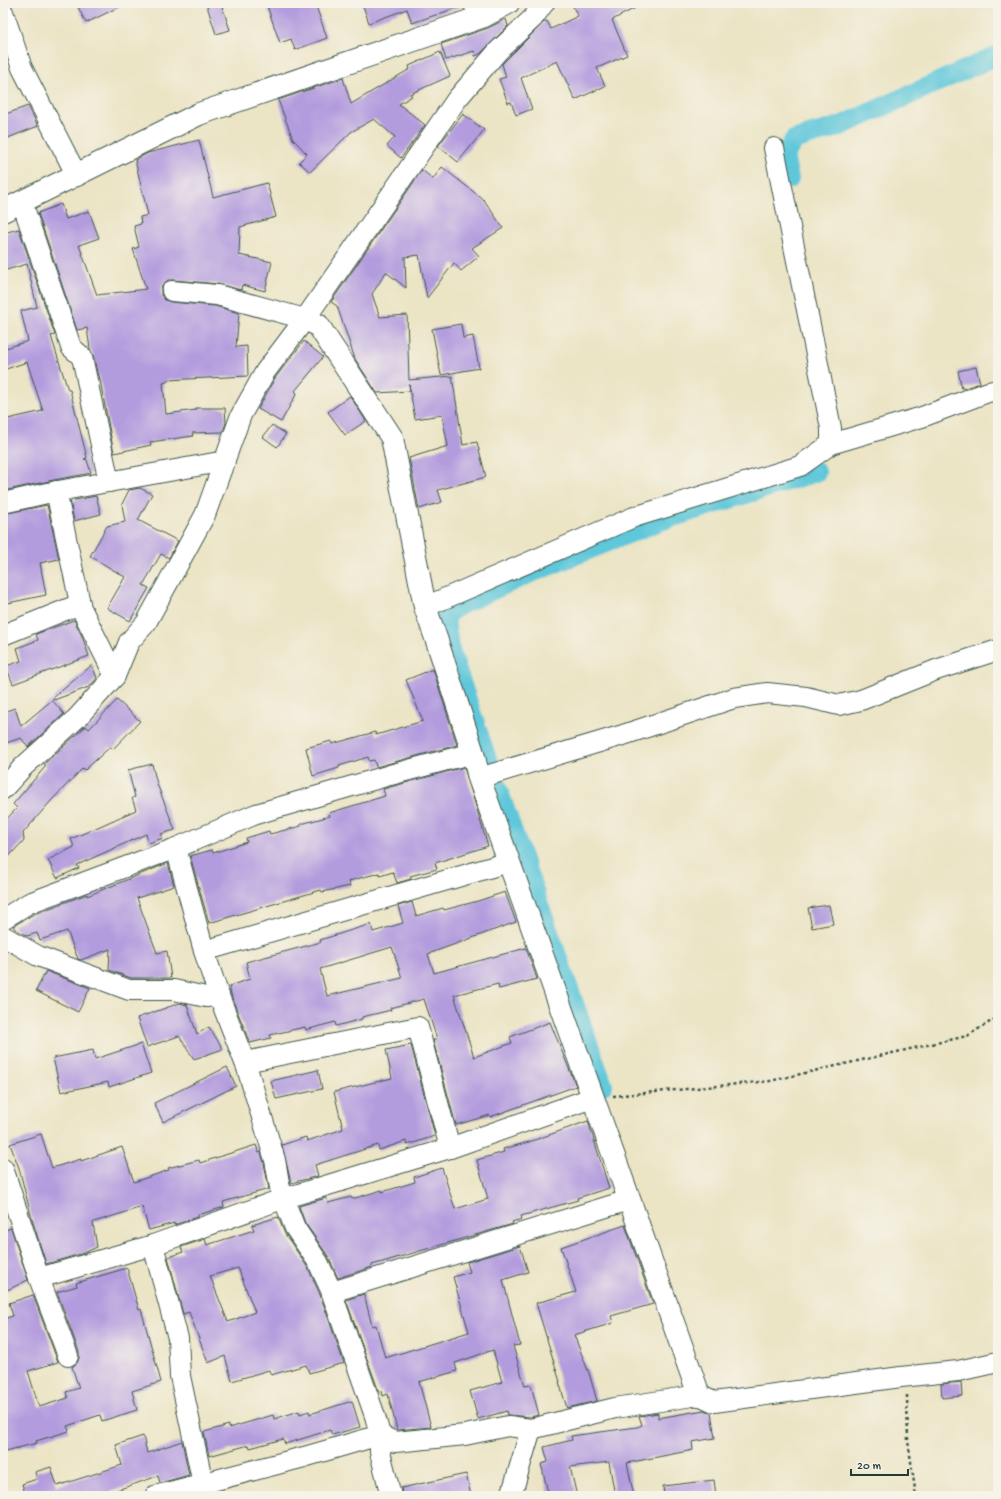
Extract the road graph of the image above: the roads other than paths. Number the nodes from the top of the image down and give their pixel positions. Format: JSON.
{"nodes":[{"id":1,"x":508,"y":3,"type":"edge"},
{"id":2,"x":544,"y":3,"type":"edge"},
{"id":3,"x":478,"y":9,"type":"edge"},
{"id":4,"x":3,"y":12,"type":"edge"},
{"id":5,"x":774,"y":148,"type":"dead end"},
{"id":6,"x":77,"y":176,"type":"junction"},
{"id":7,"x":12,"y":207,"type":"edge"},
{"id":8,"x":172,"y":291,"type":"dead end"},
{"id":9,"x":305,"y":319,"type":"junction"},
{"id":10,"x":998,"y":390,"type":"edge"},
{"id":11,"x":831,"y":444,"type":"junction"},
{"id":12,"x":226,"y":461,"type":"junction"},
{"id":13,"x":109,"y":482,"type":"junction"},
{"id":14,"x":56,"y":492,"type":"junction"},
{"id":15,"x":3,"y":504,"type":"edge"},
{"id":16,"x":80,"y":604,"type":"junction"},
{"id":17,"x":424,"y":608,"type":"junction"},
{"id":18,"x":3,"y":636,"type":"edge"},
{"id":19,"x":998,"y":650,"type":"edge"},
{"id":20,"x":115,"y":676,"type":"junction"},
{"id":21,"x":473,"y":753,"type":"junction"},
{"id":22,"x":479,"y":778,"type":"junction"},
{"id":23,"x":3,"y":789,"type":"edge"},
{"id":24,"x":176,"y":848,"type":"junction"},
{"id":25,"x":509,"y":862,"type":"junction"},
{"id":26,"x":3,"y":919,"type":"edge"},
{"id":27,"x":3,"y":936,"type":"edge"},
{"id":28,"x":204,"y":950,"type":"junction"},
{"id":29,"x":219,"y":996,"type":"junction"},
{"id":30,"x":245,"y":1062,"type":"junction"},
{"id":31,"x":592,"y":1098,"type":"junction"},
{"id":32,"x":450,"y":1148,"type":"junction"},
{"id":33,"x":3,"y":1168,"type":"edge"},
{"id":34,"x":282,"y":1199,"type":"junction"},
{"id":35,"x":629,"y":1200,"type":"junction"},
{"id":36,"x":153,"y":1245,"type":"junction"},
{"id":37,"x":39,"y":1278,"type":"junction"},
{"id":38,"x":332,"y":1292,"type":"junction"},
{"id":39,"x":68,"y":1356,"type":"dead end"},
{"id":40,"x":998,"y":1362,"type":"edge"},
{"id":41,"x":706,"y":1398,"type":"junction"},
{"id":42,"x":531,"y":1429,"type":"junction"},
{"id":43,"x":380,"y":1435,"type":"junction"},
{"id":44,"x":203,"y":1484,"type":"junction"},
{"id":45,"x":155,"y":1496,"type":"edge"},
{"id":46,"x":391,"y":1496,"type":"edge"},
{"id":47,"x":511,"y":1496,"type":"edge"}],
"edges":[{"from":1,"to":3,"type":"street"},
{"from":2,"to":9,"type":"street"},
{"from":3,"to":6,"type":"street"},
{"from":4,"to":6,"type":"street"},
{"from":5,"to":11,"type":"street"},
{"from":6,"to":7,"type":"street"},
{"from":7,"to":13,"type":"street"},
{"from":8,"to":9,"type":"street"},
{"from":9,"to":12,"type":"street"},
{"from":9,"to":17,"type":"street"},
{"from":10,"to":11,"type":"street"},
{"from":11,"to":17,"type":"street"},
{"from":12,"to":13,"type":"street"},
{"from":12,"to":20,"type":"street"},
{"from":13,"to":14,"type":"street"},
{"from":14,"to":15,"type":"street"},
{"from":14,"to":16,"type":"street"},
{"from":16,"to":18,"type":"street"},
{"from":16,"to":20,"type":"street"},
{"from":17,"to":21,"type":"street"},
{"from":19,"to":22,"type":"street"},
{"from":20,"to":23,"type":"street"},
{"from":21,"to":22,"type":"street"},
{"from":21,"to":24,"type":"street"},
{"from":22,"to":25,"type":"street"},
{"from":24,"to":26,"type":"street"},
{"from":24,"to":28,"type":"street"},
{"from":25,"to":28,"type":"street"},
{"from":25,"to":31,"type":"street"},
{"from":27,"to":29,"type":"street"},
{"from":28,"to":29,"type":"street"},
{"from":29,"to":30,"type":"street"},
{"from":30,"to":32,"type":"street"},
{"from":30,"to":34,"type":"street"},
{"from":31,"to":32,"type":"street"},
{"from":31,"to":35,"type":"street"},
{"from":32,"to":34,"type":"street"},
{"from":33,"to":37,"type":"street"},
{"from":34,"to":36,"type":"street"},
{"from":34,"to":38,"type":"street"},
{"from":35,"to":38,"type":"street"},
{"from":35,"to":41,"type":"street"},
{"from":36,"to":37,"type":"street"},
{"from":36,"to":44,"type":"street"},
{"from":37,"to":39,"type":"street"},
{"from":38,"to":43,"type":"street"},
{"from":40,"to":41,"type":"street"},
{"from":41,"to":42,"type":"street"},
{"from":42,"to":43,"type":"street"},
{"from":42,"to":47,"type":"street"},
{"from":43,"to":44,"type":"street"},
{"from":43,"to":46,"type":"street"},
{"from":44,"to":45,"type":"street"}]}
